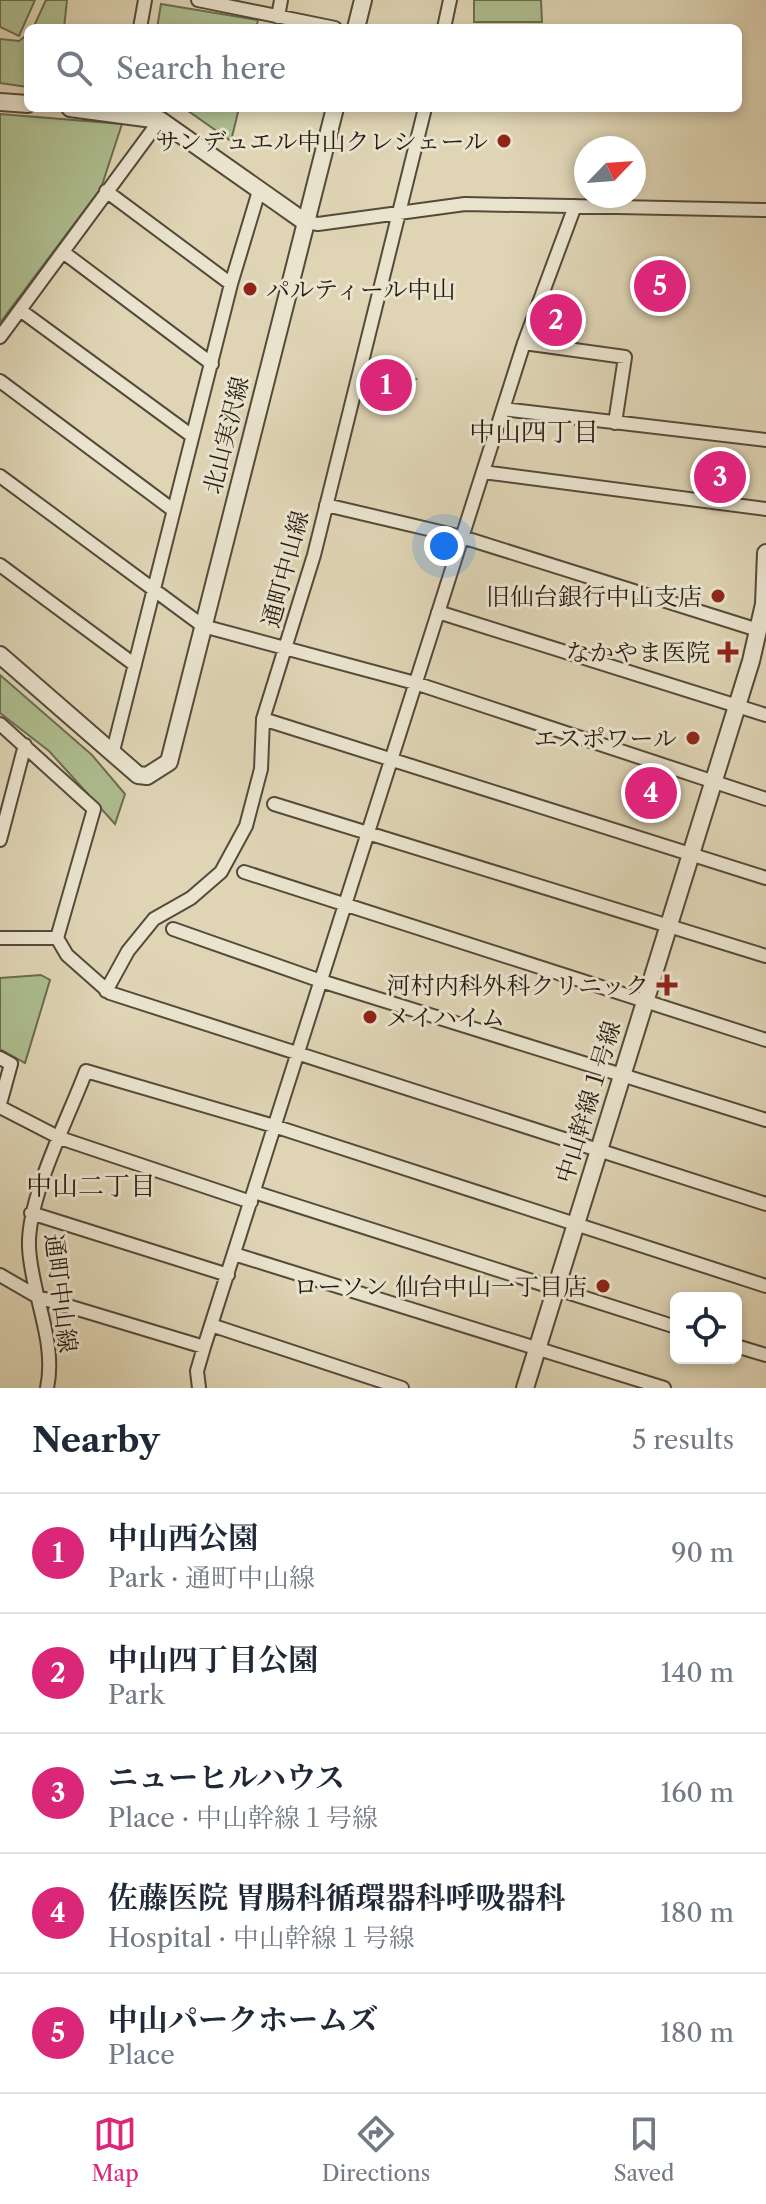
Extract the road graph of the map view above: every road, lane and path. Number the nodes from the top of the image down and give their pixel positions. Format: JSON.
{"nodes":[{"id":1,"x":145,"y":0,"type":"edge"},
{"id":2,"x":202,"y":0,"type":"edge"},
{"id":3,"x":281,"y":0,"type":"edge"},
{"id":4,"x":363,"y":0,"type":"edge"},
{"id":5,"x":450,"y":0,"type":"edge"},
{"id":6,"x":278,"y":17,"type":"junction"},
{"id":7,"x":141,"y":24,"type":"edge"},
{"id":8,"x":314,"y":24,"type":"edge"},
{"id":9,"x":357,"y":24,"type":"edge"},
{"id":10,"x":445,"y":24,"type":"edge"},
{"id":11,"x":0,"y":102,"type":"edge"},
{"id":12,"x":24,"y":104,"type":"edge"},
{"id":13,"x":117,"y":112,"type":"edge"},
{"id":14,"x":334,"y":112,"type":"edge"},
{"id":15,"x":424,"y":112,"type":"edge"},
{"id":16,"x":153,"y":115,"type":"edge"},
{"id":17,"x":106,"y":191,"type":"junction"},
{"id":18,"x":259,"y":191,"type":"junction"},
{"id":19,"x":574,"y":206,"type":"edge"},
{"id":20,"x":646,"y":207,"type":"edge"},
{"id":21,"x":574,"y":208,"type":"edge"},
{"id":22,"x":766,"y":210,"type":"edge"},
{"id":23,"x":399,"y":215,"type":"junction"},
{"id":24,"x":305,"y":222,"type":"junction"},
{"id":25,"x":63,"y":252,"type":"junction"},
{"id":26,"x":231,"y":284,"type":"junction"},
{"id":27,"x":20,"y":310,"type":"junction"},
{"id":28,"x":0,"y":337,"type":"edge"},
{"id":29,"x":524,"y":343,"type":"junction"},
{"id":30,"x":212,"y":364,"type":"junction"},
{"id":31,"x":0,"y":381,"type":"edge"},
{"id":32,"x":503,"y":409,"type":"junction"},
{"id":33,"x":615,"y":423,"type":"junction"},
{"id":34,"x":192,"y":436,"type":"junction"},
{"id":35,"x":766,"y":440,"type":"edge"},
{"id":36,"x":483,"y":472,"type":"junction"},
{"id":37,"x":0,"y":476,"type":"edge"},
{"id":38,"x":326,"y":505,"type":"junction"},
{"id":39,"x":766,"y":509,"type":"edge"},
{"id":40,"x":173,"y":510,"type":"junction"},
{"id":41,"x":462,"y":537,"type":"junction"},
{"id":42,"x":766,"y":553,"type":"edge"},
{"id":43,"x":0,"y":565,"type":"edge"},
{"id":44,"x":154,"y":588,"type":"junction"},
{"id":45,"x":438,"y":612,"type":"junction"},
{"id":46,"x":203,"y":626,"type":"junction"},
{"id":47,"x":758,"y":630,"type":"junction"},
{"id":48,"x":286,"y":648,"type":"junction"},
{"id":49,"x":0,"y":655,"type":"edge"},
{"id":50,"x":135,"y":665,"type":"junction"},
{"id":51,"x":415,"y":683,"type":"junction"},
{"id":52,"x":737,"y":706,"type":"junction"},
{"id":53,"x":766,"y":715,"type":"edge"},
{"id":54,"x":263,"y":719,"type":"junction"},
{"id":55,"x":0,"y":724,"type":"edge"},
{"id":56,"x":25,"y":745,"type":"junction"},
{"id":57,"x":113,"y":751,"type":"junction"},
{"id":58,"x":392,"y":757,"type":"junction"},
{"id":59,"x":713,"y":781,"type":"junction"},
{"id":60,"x":766,"y":799,"type":"edge"},
{"id":61,"x":274,"y":804,"type":"dead end"},
{"id":62,"x":368,"y":832,"type":"junction"},
{"id":63,"x":0,"y":840,"type":"edge"},
{"id":64,"x":690,"y":854,"type":"junction"},
{"id":65,"x":244,"y":872,"type":"dead end"},
{"id":66,"x":766,"y":878,"type":"edge"},
{"id":67,"x":345,"y":905,"type":"junction"},
{"id":68,"x":668,"y":925,"type":"junction"},
{"id":69,"x":173,"y":929,"type":"dead end"},
{"id":70,"x":0,"y":938,"type":"edge"},
{"id":71,"x":57,"y":938,"type":"junction"},
{"id":72,"x":766,"y":956,"type":"edge"},
{"id":73,"x":321,"y":981,"type":"junction"},
{"id":74,"x":106,"y":991,"type":"junction"},
{"id":75,"x":645,"y":1001,"type":"junction"},
{"id":76,"x":766,"y":1040,"type":"edge"},
{"id":77,"x":299,"y":1053,"type":"junction"},
{"id":78,"x":0,"y":1058,"type":"edge"},
{"id":79,"x":621,"y":1076,"type":"junction"},
{"id":80,"x":0,"y":1106,"type":"edge"},
{"id":81,"x":766,"y":1120,"type":"edge"},
{"id":82,"x":274,"y":1126,"type":"junction"},
{"id":83,"x":60,"y":1138,"type":"junction"},
{"id":84,"x":598,"y":1151,"type":"junction"},
{"id":85,"x":252,"y":1197,"type":"junction"},
{"id":86,"x":766,"y":1204,"type":"edge"},
{"id":87,"x":31,"y":1213,"type":"junction"},
{"id":88,"x":575,"y":1223,"type":"junction"},
{"id":89,"x":234,"y":1254,"type":"junction"},
{"id":90,"x":0,"y":1275,"type":"edge"},
{"id":91,"x":228,"y":1275,"type":"junction"},
{"id":92,"x":766,"y":1286,"type":"edge"},
{"id":93,"x":554,"y":1290,"type":"junction"},
{"id":94,"x":38,"y":1297,"type":"junction"},
{"id":95,"x":211,"y":1325,"type":"junction"},
{"id":96,"x":670,"y":1325,"type":"edge"},
{"id":97,"x":204,"y":1347,"type":"junction"},
{"id":98,"x":742,"y":1348,"type":"edge"},
{"id":99,"x":537,"y":1349,"type":"junction"},
{"id":100,"x":766,"y":1355,"type":"edge"},
{"id":101,"x":47,"y":1388,"type":"edge"},
{"id":102,"x":199,"y":1388,"type":"edge"},
{"id":103,"x":402,"y":1388,"type":"edge"},
{"id":104,"x":525,"y":1388,"type":"edge"},
{"id":105,"x":664,"y":1388,"type":"edge"}],
"edges":[{"from":1,"to":7,"type":"street"},
{"from":2,"to":6,"type":"street"},
{"from":3,"to":6,"type":"street"},
{"from":4,"to":9,"type":"street"},
{"from":5,"to":10,"type":"street"},
{"from":6,"to":8,"type":"street"},
{"from":11,"to":12,"type":"street"},
{"from":13,"to":16,"type":"street"},
{"from":14,"to":24,"type":"street","name":"北山実沢線"},
{"from":15,"to":23,"type":"street","name":"通町中山線"},
{"from":16,"to":17,"type":"street"},
{"from":16,"to":18,"type":"street"},
{"from":17,"to":25,"type":"street"},
{"from":17,"to":26,"type":"street"},
{"from":18,"to":24,"type":"street"},
{"from":18,"to":26,"type":"street"},
{"from":19,"to":23,"type":"street"},
{"from":20,"to":22,"type":"street"},
{"from":21,"to":29,"type":"street"},
{"from":23,"to":24,"type":"street"},
{"from":23,"to":38,"type":"street","name":"通町中山線"},
{"from":24,"to":46,"type":"street","name":"北山実沢線"},
{"from":25,"to":27,"type":"street"},
{"from":25,"to":30,"type":"street"},
{"from":26,"to":30,"type":"street"},
{"from":27,"to":28,"type":"street"},
{"from":27,"to":34,"type":"street"},
{"from":29,"to":32,"type":"street"},
{"from":29,"to":33,"type":"street"},
{"from":30,"to":34,"type":"street"},
{"from":31,"to":40,"type":"street"},
{"from":32,"to":33,"type":"street"},
{"from":32,"to":36,"type":"street"},
{"from":33,"to":35,"type":"street"},
{"from":34,"to":40,"type":"street"},
{"from":36,"to":39,"type":"street"},
{"from":36,"to":41,"type":"street"},
{"from":37,"to":44,"type":"street"},
{"from":38,"to":41,"type":"street"},
{"from":38,"to":48,"type":"street","name":"通町中山線"},
{"from":40,"to":44,"type":"street"},
{"from":41,"to":45,"type":"street"},
{"from":41,"to":47,"type":"street"},
{"from":42,"to":47,"type":"street","name":"中山幹線１号線"},
{"from":43,"to":50,"type":"street"},
{"from":44,"to":46,"type":"street"},
{"from":44,"to":50,"type":"street"},
{"from":45,"to":51,"type":"street"},
{"from":45,"to":52,"type":"street"},
{"from":46,"to":48,"type":"street"},
{"from":46,"to":57,"type":"street","name":"北山実沢線"},
{"from":47,"to":52,"type":"street","name":"中山幹線１号線"},
{"from":48,"to":51,"type":"street"},
{"from":48,"to":54,"type":"street","name":"通町中山線"},
{"from":49,"to":57,"type":"street"},
{"from":50,"to":57,"type":"street"},
{"from":51,"to":58,"type":"street"},
{"from":51,"to":59,"type":"street"},
{"from":52,"to":53,"type":"street"},
{"from":52,"to":59,"type":"street","name":"中山幹線１号線"},
{"from":54,"to":58,"type":"street"},
{"from":54,"to":74,"type":"street","name":"通町中山線"},
{"from":55,"to":56,"type":"street"},
{"from":56,"to":63,"type":"street"},
{"from":56,"to":71,"type":"street"},
{"from":58,"to":62,"type":"street"},
{"from":58,"to":64,"type":"street"},
{"from":59,"to":60,"type":"street"},
{"from":59,"to":64,"type":"street","name":"中山幹線１号線"},
{"from":61,"to":62,"type":"street"},
{"from":62,"to":67,"type":"street"},
{"from":62,"to":68,"type":"street"},
{"from":64,"to":66,"type":"street"},
{"from":64,"to":68,"type":"street","name":"中山幹線１号線"},
{"from":65,"to":67,"type":"street"},
{"from":67,"to":73,"type":"street"},
{"from":67,"to":75,"type":"street"},
{"from":68,"to":72,"type":"street"},
{"from":68,"to":75,"type":"street","name":"中山幹線１号線"},
{"from":69,"to":73,"type":"street"},
{"from":70,"to":71,"type":"street"},
{"from":71,"to":74,"type":"street"},
{"from":73,"to":77,"type":"street"},
{"from":73,"to":79,"type":"street"},
{"from":74,"to":77,"type":"street"},
{"from":75,"to":76,"type":"street"},
{"from":75,"to":79,"type":"street","name":"中山幹線１号線"},
{"from":77,"to":82,"type":"street"},
{"from":77,"to":84,"type":"street"},
{"from":78,"to":80,"type":"street"},
{"from":79,"to":81,"type":"street"},
{"from":79,"to":84,"type":"street","name":"中山幹線１号線"},
{"from":80,"to":83,"type":"street"},
{"from":82,"to":83,"type":"street","name":"通町中山線"},
{"from":82,"to":85,"type":"street"},
{"from":82,"to":88,"type":"street"},
{"from":83,"to":85,"type":"street"},
{"from":83,"to":87,"type":"street","name":"通町中山線"},
{"from":84,"to":86,"type":"street"},
{"from":84,"to":88,"type":"street","name":"中山幹線１号線"},
{"from":85,"to":89,"type":"street"},
{"from":85,"to":93,"type":"street"},
{"from":87,"to":91,"type":"street"},
{"from":87,"to":94,"type":"street","name":"通町中山線"},
{"from":88,"to":92,"type":"street"},
{"from":88,"to":93,"type":"street","name":"中山幹線１号線"},
{"from":89,"to":91,"type":"street"},
{"from":89,"to":99,"type":"street"},
{"from":90,"to":94,"type":"street"},
{"from":91,"to":95,"type":"street"},
{"from":93,"to":96,"type":"street"},
{"from":93,"to":99,"type":"street","name":"中山幹線１号線"},
{"from":94,"to":97,"type":"street"},
{"from":94,"to":101,"type":"street","name":"通町中山線"},
{"from":95,"to":97,"type":"street"},
{"from":95,"to":103,"type":"street"},
{"from":97,"to":102,"type":"street"},
{"from":98,"to":100,"type":"street"},
{"from":99,"to":104,"type":"street","name":"中山幹線１号線"},
{"from":99,"to":105,"type":"street"}]}
